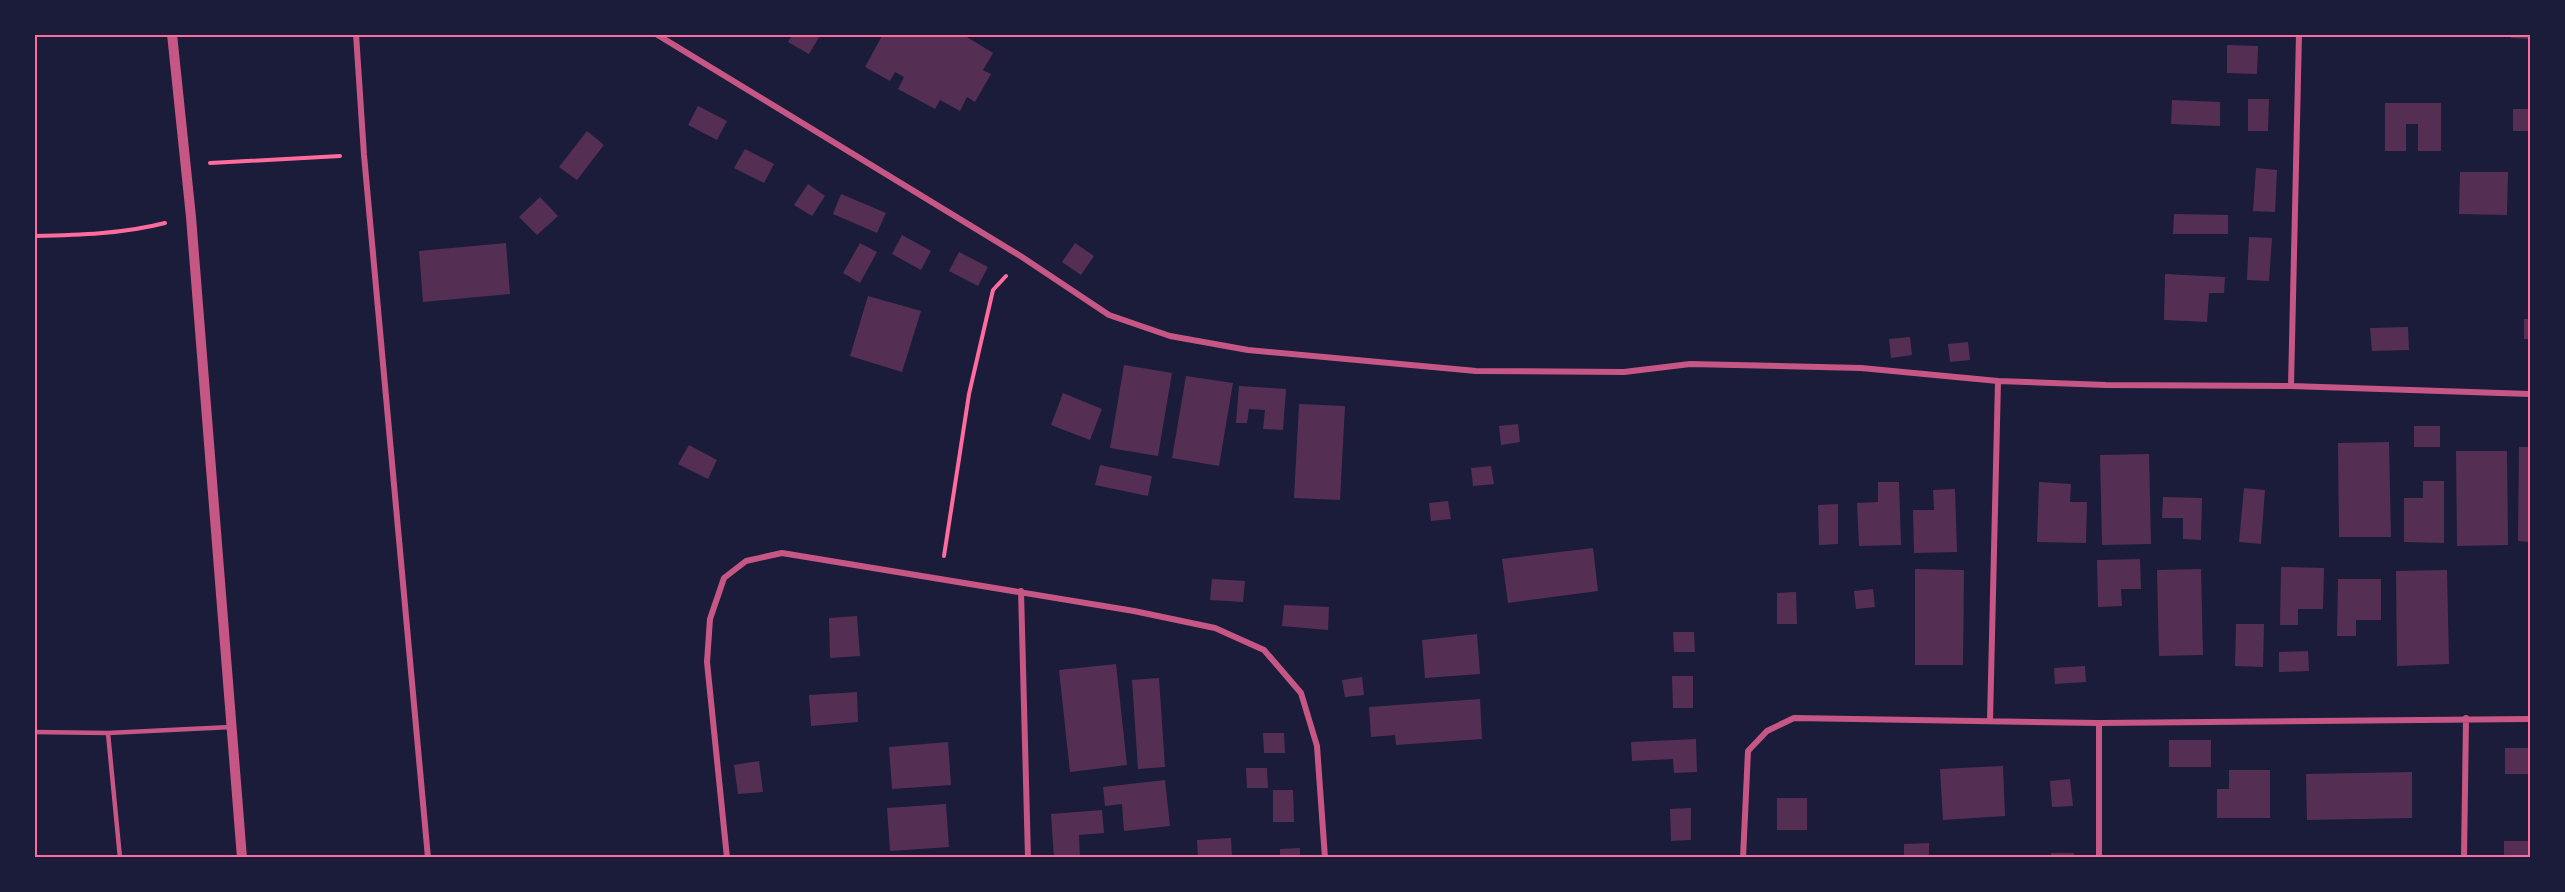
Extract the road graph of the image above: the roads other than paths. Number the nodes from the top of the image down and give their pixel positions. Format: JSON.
{"nodes":[{"id":1,"x":172,"y":34,"type":"edge"},
{"id":2,"x":356,"y":34,"type":"edge"},
{"id":3,"x":656,"y":34,"type":"edge"},
{"id":4,"x":2299,"y":34,"type":"edge"},
{"id":5,"x":1998,"y":381,"type":"junction"},
{"id":6,"x":2291,"y":386,"type":"junction"},
{"id":7,"x":2530,"y":394,"type":"edge"},
{"id":8,"x":1021,"y":591,"type":"junction"},
{"id":9,"x":2466,"y":718,"type":"junction"},
{"id":10,"x":2530,"y":719,"type":"edge"},
{"id":11,"x":1990,"y":721,"type":"junction"},
{"id":12,"x":2099,"y":723,"type":"junction"},
{"id":13,"x":231,"y":727,"type":"junction"},
{"id":14,"x":34,"y":732,"type":"edge"},
{"id":15,"x":108,"y":733,"type":"junction"},
{"id":16,"x":120,"y":858,"type":"edge"},
{"id":17,"x":242,"y":858,"type":"edge"},
{"id":18,"x":428,"y":858,"type":"edge"},
{"id":19,"x":727,"y":858,"type":"edge"},
{"id":20,"x":1028,"y":858,"type":"edge"},
{"id":21,"x":1324,"y":858,"type":"edge"},
{"id":22,"x":1743,"y":858,"type":"edge"},
{"id":23,"x":2099,"y":858,"type":"edge"},
{"id":24,"x":2464,"y":858,"type":"edge"}],
"edges":[{"from":1,"to":13,"type":"street"},
{"from":2,"to":18,"type":"street"},
{"from":3,"to":5,"type":"street"},
{"from":4,"to":6,"type":"street"},
{"from":5,"to":6,"type":"street"},
{"from":5,"to":11,"type":"street"},
{"from":6,"to":7,"type":"street"},
{"from":8,"to":19,"type":"street"},
{"from":8,"to":20,"type":"street"},
{"from":8,"to":21,"type":"street"},
{"from":9,"to":10,"type":"street"},
{"from":9,"to":12,"type":"street"},
{"from":9,"to":24,"type":"street"},
{"from":11,"to":12,"type":"street"},
{"from":11,"to":22,"type":"street"},
{"from":12,"to":23,"type":"street"},
{"from":13,"to":15,"type":"lane"},
{"from":13,"to":17,"type":"street"},
{"from":14,"to":15,"type":"lane"},
{"from":15,"to":16,"type":"lane"}]}
